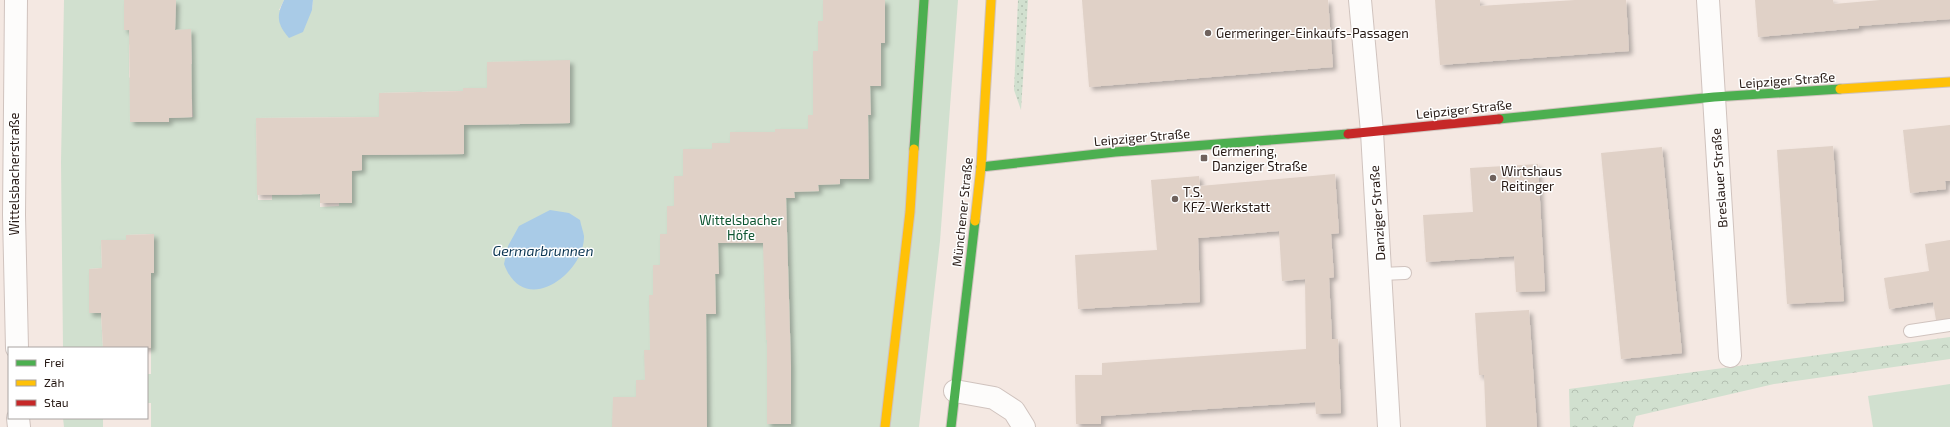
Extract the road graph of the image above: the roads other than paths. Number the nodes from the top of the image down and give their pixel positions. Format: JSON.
{"nodes":[{"id":1,"x":16,"y":0,"type":"edge"},
{"id":2,"x":924,"y":0,"type":"edge"},
{"id":3,"x":991,"y":0,"type":"edge"},
{"id":4,"x":1360,"y":0,"type":"edge"},
{"id":5,"x":1708,"y":0,"type":"edge"},
{"id":6,"x":1950,"y":82,"type":"edge"},
{"id":7,"x":1714,"y":97,"type":"junction"},
{"id":8,"x":1372,"y":132,"type":"junction"},
{"id":9,"x":981,"y":167,"type":"junction"},
{"id":10,"x":7,"y":214,"type":"edge"},
{"id":11,"x":1405,"y":273,"type":"dead end"},
{"id":12,"x":1381,"y":274,"type":"junction"},
{"id":13,"x":1950,"y":325,"type":"edge"},
{"id":14,"x":1910,"y":331,"type":"dead end"},
{"id":15,"x":17,"y":347,"type":"edge"},
{"id":16,"x":1730,"y":356,"type":"dead end"},
{"id":17,"x":955,"y":391,"type":"junction"},
{"id":18,"x":886,"y":427,"type":"edge"},
{"id":19,"x":951,"y":427,"type":"edge"},
{"id":20,"x":1024,"y":427,"type":"edge"},
{"id":21,"x":1389,"y":427,"type":"edge"}],
"edges":[{"from":1,"to":10,"type":"street","name":"Wittelsbacherstraße"},
{"from":2,"to":18,"type":"street"},
{"from":3,"to":9,"type":"street","name":"Münchener Straße"},
{"from":4,"to":8,"type":"street","name":"Danziger Straße"},
{"from":5,"to":7,"type":"street","name":"Breslauer Straße"},
{"from":6,"to":7,"type":"street","name":"Leipziger Straße"},
{"from":7,"to":8,"type":"street","name":"Leipziger Straße"},
{"from":7,"to":16,"type":"street","name":"Breslauer Straße"},
{"from":8,"to":9,"type":"street","name":"Leipziger Straße"},
{"from":8,"to":12,"type":"street","name":"Danziger Straße"},
{"from":9,"to":17,"type":"street","name":"Münchener Straße"},
{"from":10,"to":15,"type":"street","name":"Wittelsbacherstraße"},
{"from":11,"to":12,"type":"lane"},
{"from":12,"to":21,"type":"street","name":"Danziger Straße"},
{"from":13,"to":14,"type":"lane"},
{"from":17,"to":19,"type":"street","name":"Münchener Straße"},
{"from":17,"to":20,"type":"street"}]}
